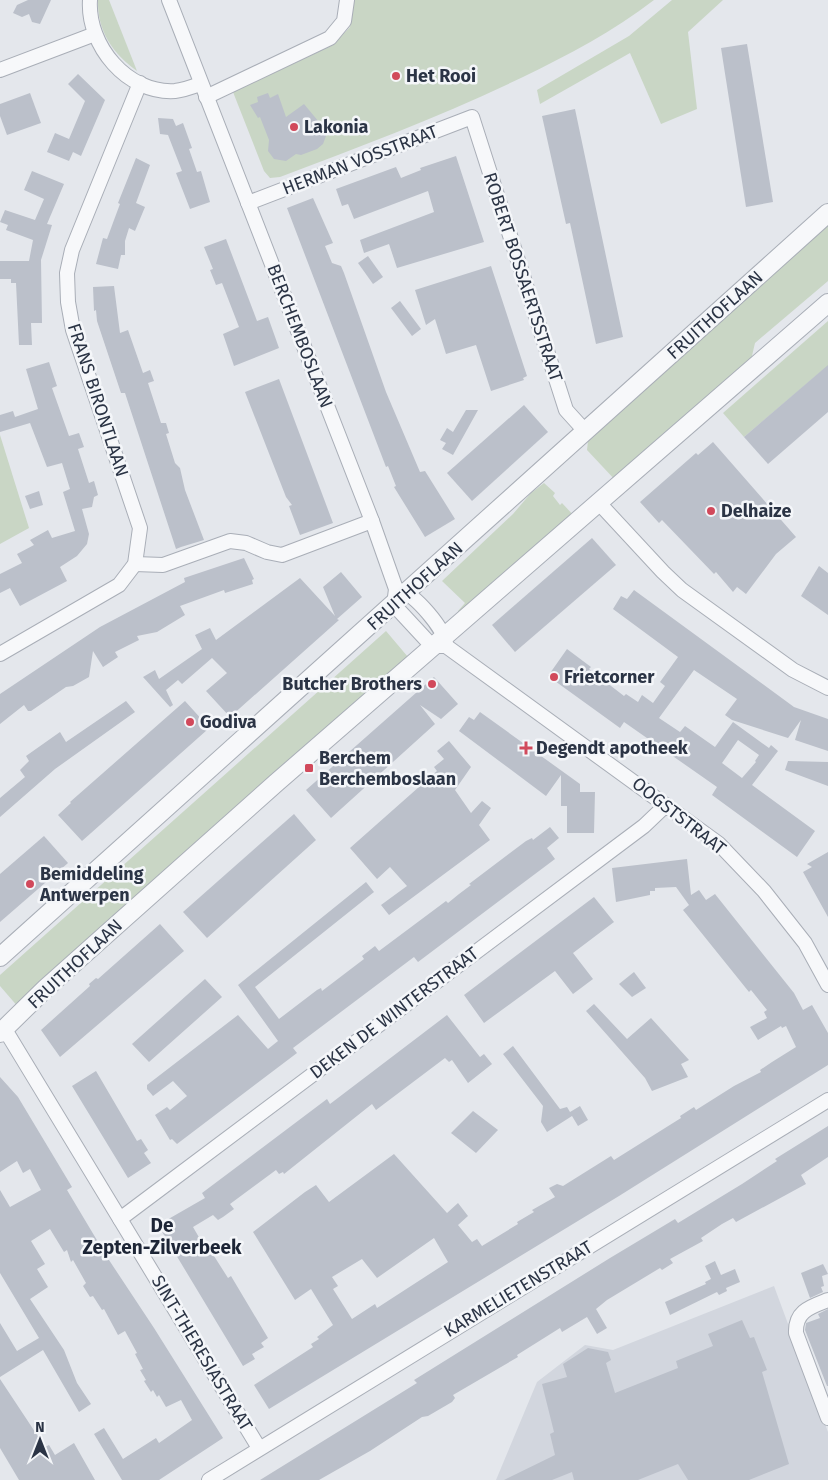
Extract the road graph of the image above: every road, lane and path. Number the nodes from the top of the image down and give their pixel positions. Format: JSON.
{"nodes":[{"id":1,"x":90,"y":0,"type":"edge"},
{"id":2,"x":169,"y":0,"type":"edge"},
{"id":3,"x":347,"y":0,"type":"edge"},
{"id":4,"x":95,"y":34,"type":"junction"},
{"id":5,"x":0,"y":70,"type":"edge"},
{"id":6,"x":140,"y":83,"type":"junction"},
{"id":7,"x":200,"y":84,"type":"junction"},
{"id":8,"x":206,"y":97,"type":"junction"},
{"id":9,"x":472,"y":118,"type":"joint"},
{"id":10,"x":248,"y":203,"type":"junction"},
{"id":11,"x":828,"y":213,"type":"edge"},
{"id":12,"x":828,"y":303,"type":"edge"},
{"id":13,"x":585,"y":431,"type":"junction"},
{"id":14,"x":599,"y":503,"type":"junction"},
{"id":15,"x":372,"y":521,"type":"junction"},
{"id":16,"x":136,"y":564,"type":"junction"},
{"id":17,"x":399,"y":595,"type":"junction"},
{"id":18,"x":441,"y":642,"type":"junction"},
{"id":19,"x":0,"y":654,"type":"edge"},
{"id":20,"x":828,"y":688,"type":"edge"},
{"id":21,"x":666,"y":805,"type":"junction"},
{"id":22,"x":0,"y":957,"type":"edge"},
{"id":23,"x":828,"y":985,"type":"edge"},
{"id":24,"x":2,"y":1030,"type":"edge"},
{"id":25,"x":828,"y":1100,"type":"edge"},
{"id":26,"x":120,"y":1218,"type":"junction"},
{"id":27,"x":828,"y":1300,"type":"edge"},
{"id":28,"x":828,"y":1418,"type":"edge"},
{"id":29,"x":259,"y":1448,"type":"junction"},
{"id":30,"x":209,"y":1480,"type":"edge"}],
"edges":[{"from":1,"to":4,"type":"street"},
{"from":2,"to":7,"type":"street","name":"BERCHEMBOSLAAN"},
{"from":3,"to":8,"type":"street"},
{"from":4,"to":5,"type":"street"},
{"from":4,"to":6,"type":"street"},
{"from":6,"to":7,"type":"street"},
{"from":6,"to":16,"type":"street","name":"FRANS BIRONTLAAN"},
{"from":7,"to":8,"type":"street","name":"BERCHEMBOSLAAN"},
{"from":8,"to":10,"type":"street","name":"BERCHEMBOSLAAN"},
{"from":9,"to":10,"type":"street","name":"HERMAN VOSSTRAAT"},
{"from":9,"to":13,"type":"street","name":"ROBERT BOSSAERTSSTRAAT"},
{"from":10,"to":15,"type":"street","name":"BERCHEMBOSLAAN"},
{"from":11,"to":13,"type":"street","name":"FRUITHOFLAAN"},
{"from":12,"to":14,"type":"street","name":"FRUITHOFLAAN"},
{"from":13,"to":17,"type":"street","name":"FRUITHOFLAAN"},
{"from":14,"to":18,"type":"street","name":"FRUITHOFLAAN"},
{"from":14,"to":20,"type":"street"},
{"from":15,"to":16,"type":"street"},
{"from":15,"to":17,"type":"street","name":"BERCHEMBOSLAAN"},
{"from":16,"to":19,"type":"street"},
{"from":17,"to":18,"type":"street","name":"OOGSTSTRAAT"},
{"from":17,"to":18,"type":"street","name":"OOGSTSTRAAT"},
{"from":17,"to":22,"type":"street","name":"FRUITHOFLAAN"},
{"from":18,"to":21,"type":"street","name":"OOGSTSTRAAT"},
{"from":18,"to":24,"type":"street","name":"FRUITHOFLAAN"},
{"from":21,"to":23,"type":"street","name":"OOGSTSTRAAT"},
{"from":21,"to":26,"type":"street","name":"DEKEN DE WINTERSTRAAT"},
{"from":24,"to":26,"type":"street","name":"SINT-THERESIASTRAAT"},
{"from":25,"to":29,"type":"street","name":"KARMELIETENSTRAAT"},
{"from":26,"to":29,"type":"street","name":"SINT-THERESIASTRAAT"},
{"from":27,"to":28,"type":"street"},
{"from":29,"to":30,"type":"street","name":"KARMELIETENSTRAAT"}]}
